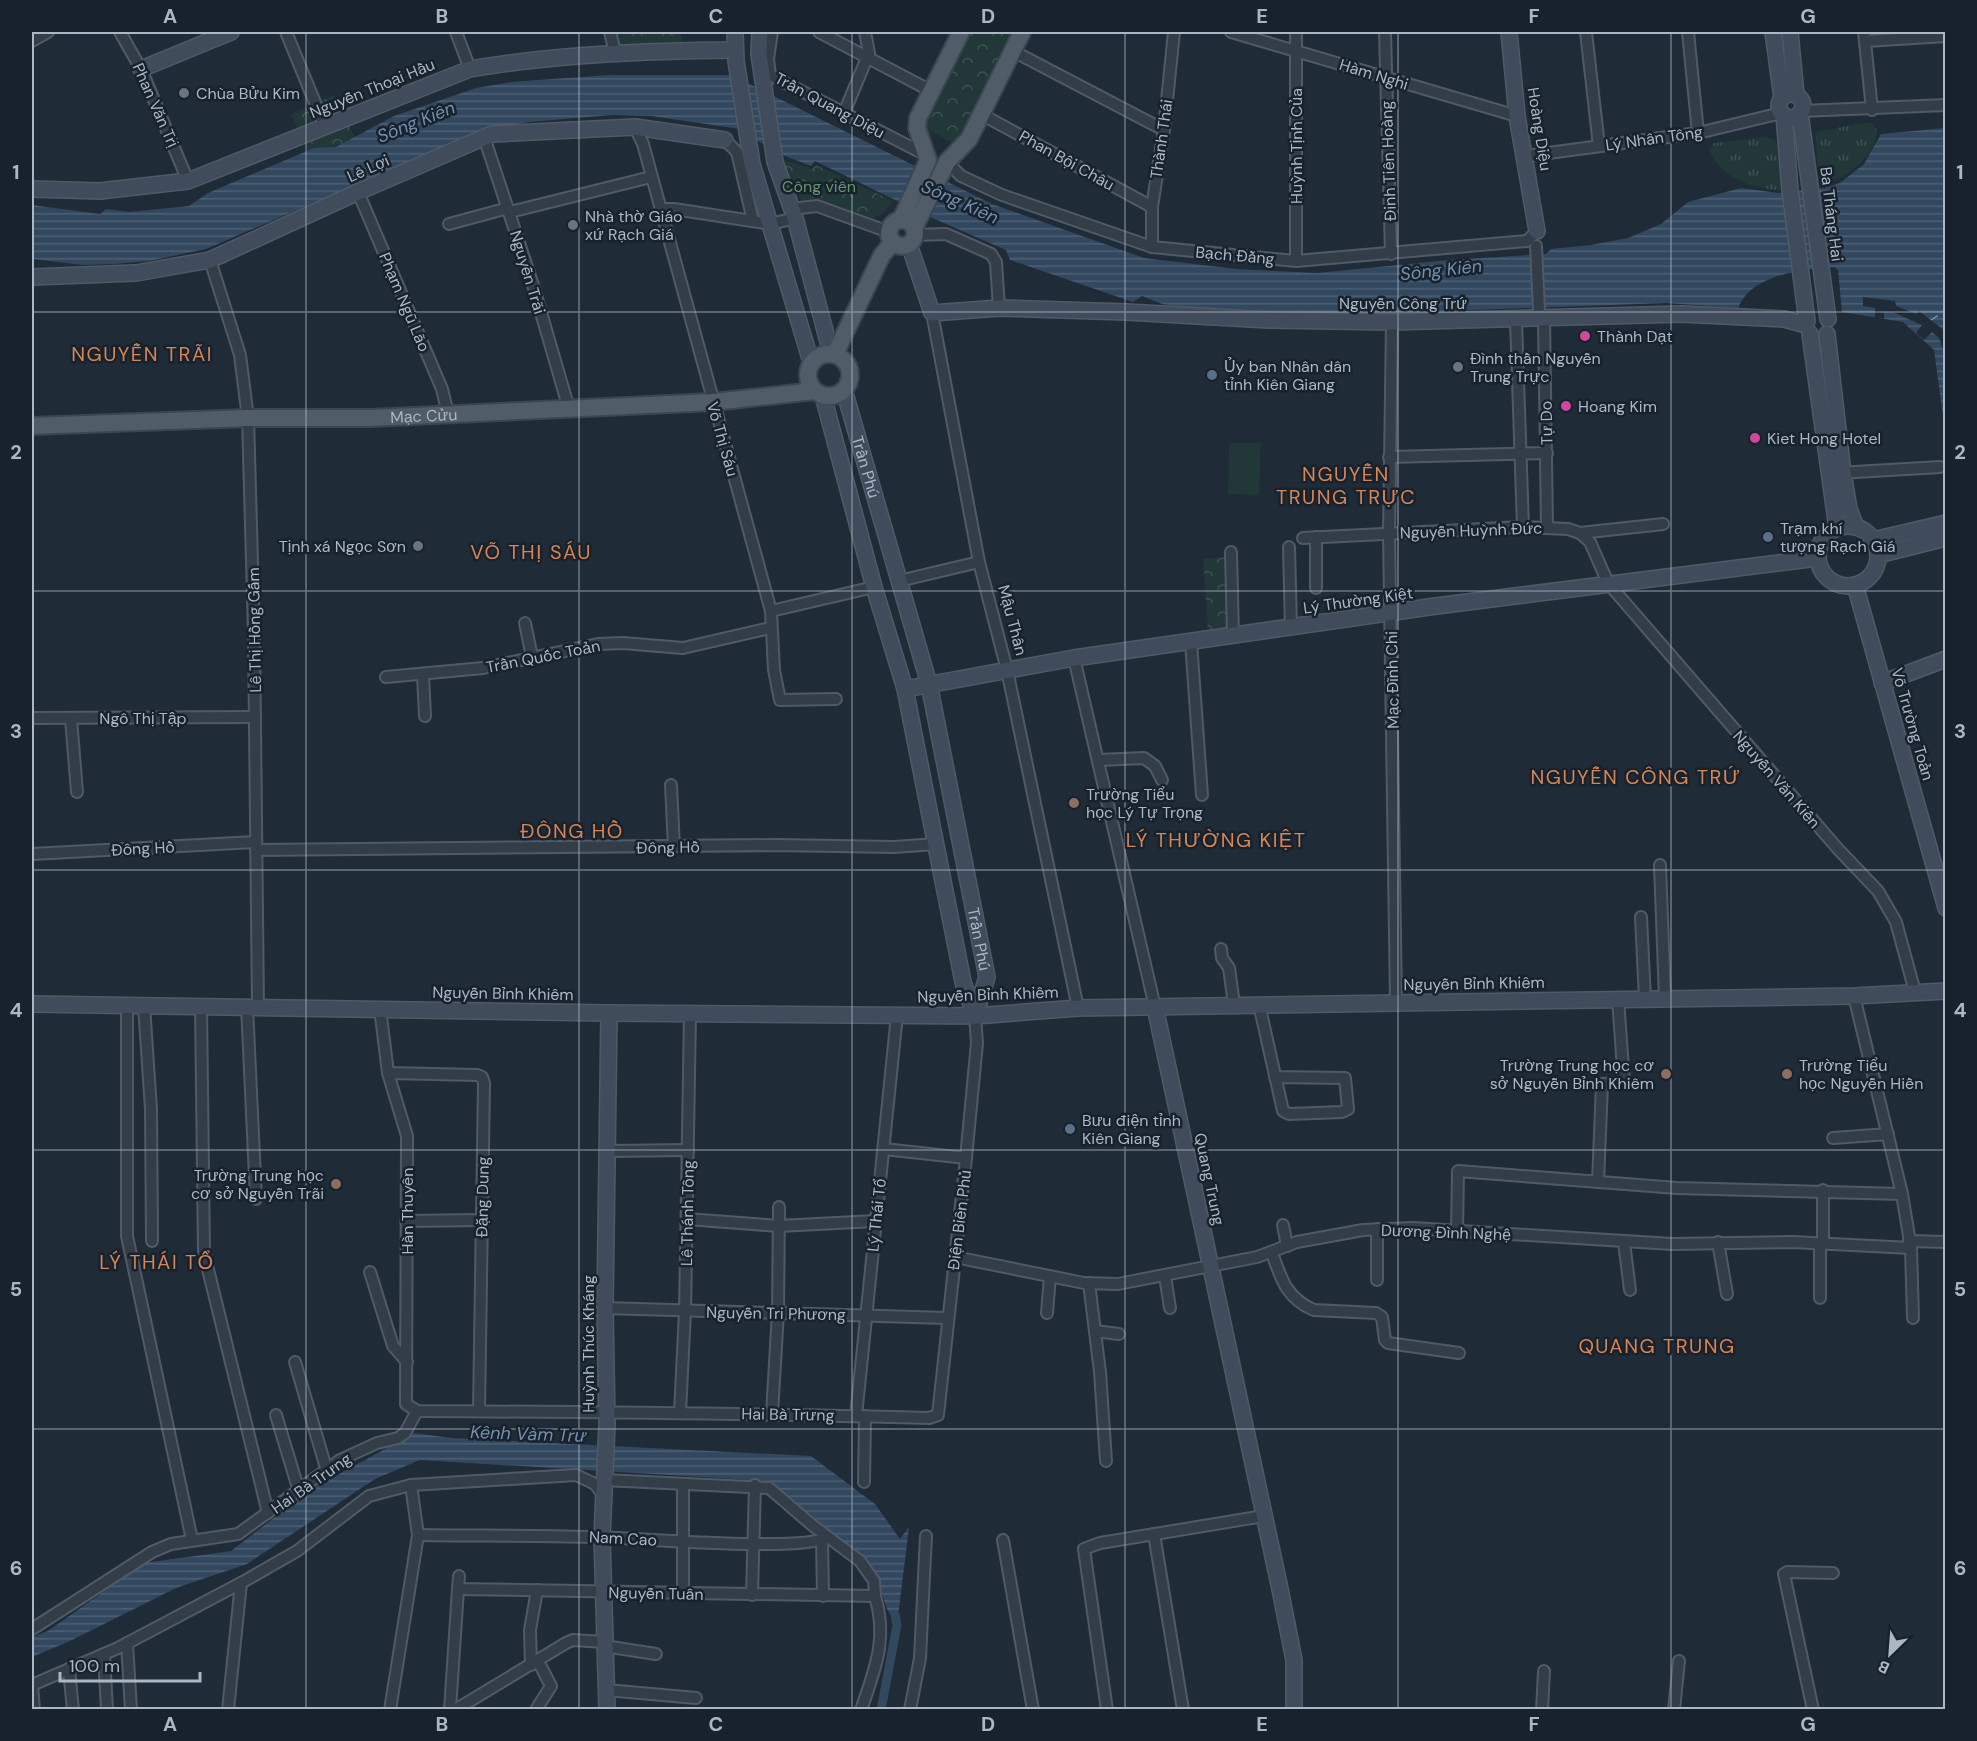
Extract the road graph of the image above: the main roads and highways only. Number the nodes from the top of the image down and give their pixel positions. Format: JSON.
{"nodes":[{"id":1,"x":961,"y":32,"type":"edge"},
{"id":2,"x":1022,"y":32,"type":"edge"},
{"id":3,"x":922,"y":139,"type":"junction"},
{"id":4,"x":950,"y":159,"type":"junction"},
{"id":5,"x":905,"y":229,"type":"junction"},
{"id":6,"x":833,"y":354,"type":"junction"},
{"id":7,"x":819,"y":393,"type":"junction"},
{"id":8,"x":32,"y":426,"type":"edge"}],
"edges":[{"from":1,"to":3,"type":"main road"},
{"from":2,"to":4,"type":"main road"},
{"from":3,"to":4,"type":"main road"},
{"from":3,"to":5,"type":"main road"},
{"from":4,"to":5,"type":"main road"},
{"from":5,"to":6,"type":"main road"},
{"from":6,"to":7,"type":"main road","name":"Trần Phú"},
{"from":6,"to":7,"type":"main road","name":"Trần Phú"},
{"from":7,"to":8,"type":"main road","name":"Mạc Cửu"}]}
